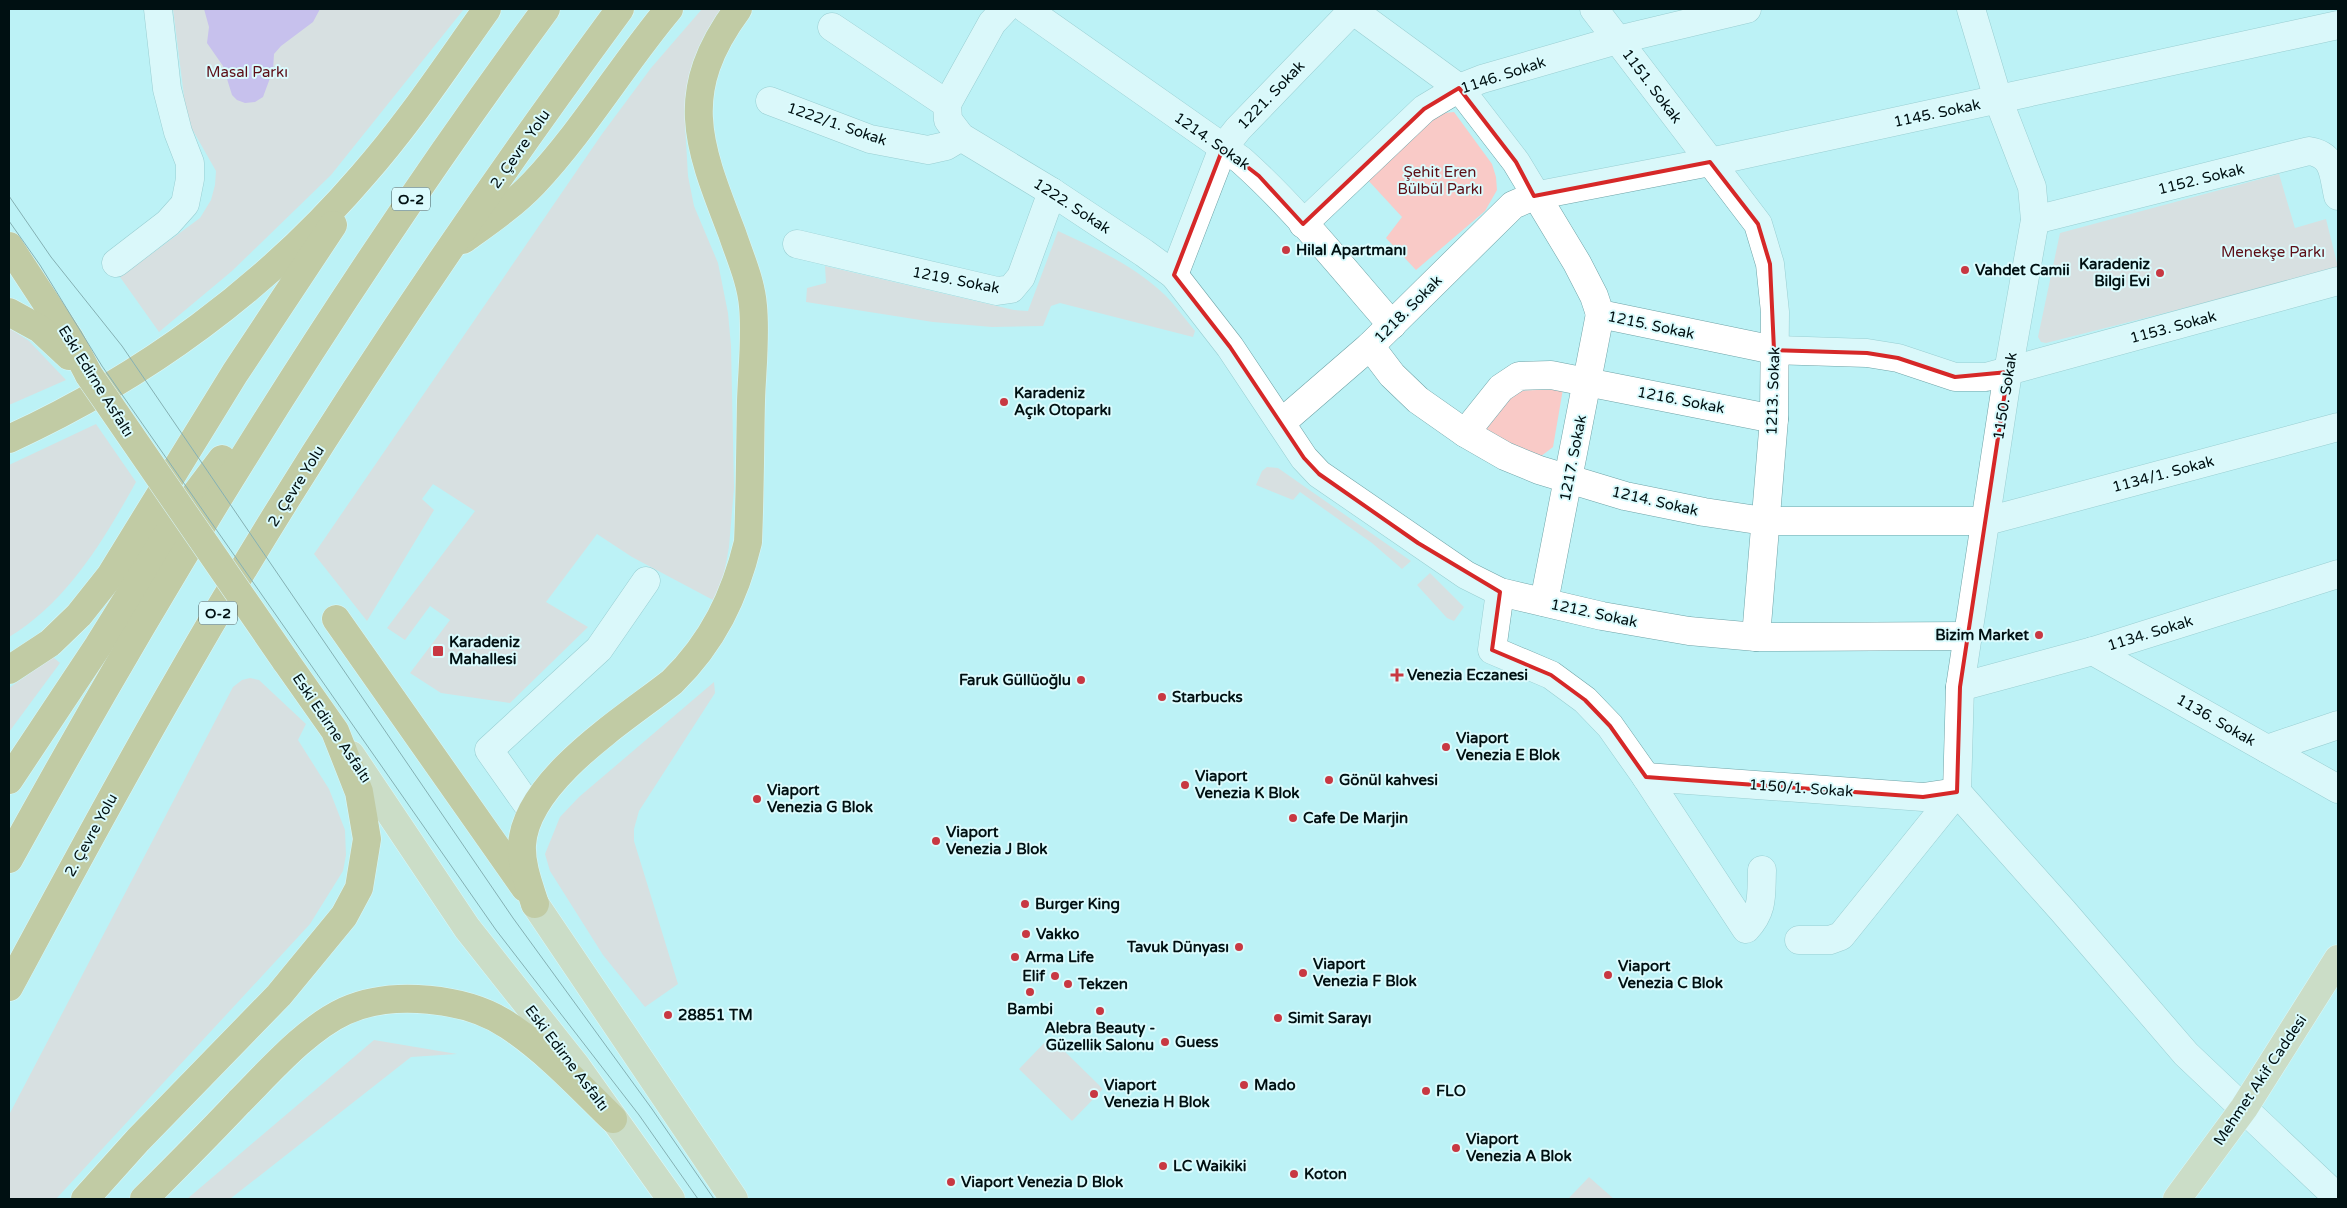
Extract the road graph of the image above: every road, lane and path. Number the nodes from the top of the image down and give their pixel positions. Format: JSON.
{"nodes":[{"id":1,"x":158,"y":9,"type":"edge"},
{"id":2,"x":487,"y":9,"type":"edge"},
{"id":3,"x":546,"y":9,"type":"edge"},
{"id":4,"x":620,"y":9,"type":"edge"},
{"id":5,"x":669,"y":9,"type":"edge"},
{"id":6,"x":738,"y":9,"type":"edge"},
{"id":7,"x":1005,"y":9,"type":"edge"},
{"id":8,"x":1026,"y":9,"type":"edge"},
{"id":9,"x":1594,"y":9,"type":"edge"},
{"id":10,"x":1747,"y":9,"type":"edge"},
{"id":11,"x":1971,"y":9,"type":"edge"},
{"id":12,"x":1352,"y":10,"type":"edge"},
{"id":13,"x":2338,"y":25,"type":"edge"},
{"id":14,"x":832,"y":27,"type":"dead end"},
{"id":15,"x":1617,"y":40,"type":"junction"},
{"id":16,"x":1459,"y":88,"type":"junction"},
{"id":17,"x":1998,"y":99,"type":"junction"},
{"id":18,"x":770,"y":101,"type":"dead end"},
{"id":19,"x":947,"y":104,"type":"junction"},
{"id":20,"x":961,"y":137,"type":"junction"},
{"id":21,"x":1224,"y":148,"type":"junction"},
{"id":22,"x":1710,"y":162,"type":"junction"},
{"id":23,"x":364,"y":174,"type":"junction"},
{"id":24,"x":1052,"y":192,"type":"junction"},
{"id":25,"x":1534,"y":196,"type":"junction"},
{"id":26,"x":2338,"y":196,"type":"edge"},
{"id":27,"x":2035,"y":220,"type":"junction"},
{"id":28,"x":1304,"y":224,"type":"junction"},
{"id":29,"x":797,"y":244,"type":"dead end"},
{"id":30,"x":9,"y":246,"type":"edge"},
{"id":31,"x":447,"y":250,"type":"junction"},
{"id":32,"x":116,"y":263,"type":"dead end"},
{"id":33,"x":1174,"y":275,"type":"junction"},
{"id":34,"x":2338,"y":282,"type":"edge"},
{"id":35,"x":9,"y":312,"type":"edge"},
{"id":36,"x":1600,"y":314,"type":"junction"},
{"id":37,"x":1392,"y":325,"type":"junction"},
{"id":38,"x":1370,"y":346,"type":"junction"},
{"id":39,"x":1774,"y":350,"type":"junction"},
{"id":40,"x":2008,"y":372,"type":"junction"},
{"id":41,"x":89,"y":375,"type":"junction"},
{"id":42,"x":1588,"y":382,"type":"junction"},
{"id":43,"x":282,"y":393,"type":"junction"},
{"id":44,"x":1774,"y":419,"type":"junction"},
{"id":45,"x":1281,"y":423,"type":"junction"},
{"id":46,"x":2338,"y":427,"type":"edge"},
{"id":47,"x":1465,"y":432,"type":"junction"},
{"id":48,"x":9,"y":439,"type":"edge"},
{"id":49,"x":1569,"y":480,"type":"junction"},
{"id":50,"x":1764,"y":520,"type":"junction"},
{"id":51,"x":1987,"y":521,"type":"junction"},
{"id":52,"x":2338,"y":574,"type":"edge"},
{"id":53,"x":646,"y":581,"type":"dead end"},
{"id":54,"x":1500,"y":592,"type":"junction"},
{"id":55,"x":1544,"y":602,"type":"junction"},
{"id":56,"x":336,"y":619,"type":"dead end"},
{"id":57,"x":1968,"y":636,"type":"junction"},
{"id":58,"x":1756,"y":637,"type":"junction"},
{"id":59,"x":2094,"y":651,"type":"junction"},
{"id":60,"x":9,"y":670,"type":"edge"},
{"id":61,"x":1960,"y":687,"type":"junction"},
{"id":62,"x":2338,"y":725,"type":"edge"},
{"id":63,"x":335,"y":731,"type":"junction"},
{"id":64,"x":2267,"y":749,"type":"junction"},
{"id":65,"x":1646,"y":777,"type":"junction"},
{"id":66,"x":9,"y":780,"type":"edge"},
{"id":67,"x":2338,"y":789,"type":"edge"},
{"id":68,"x":1956,"y":792,"type":"junction"},
{"id":69,"x":532,"y":811,"type":"junction"},
{"id":70,"x":9,"y":859,"type":"edge"},
{"id":71,"x":1762,"y":870,"type":"dead end"},
{"id":72,"x":536,"y":904,"type":"junction"},
{"id":73,"x":1799,"y":940,"type":"dead end"},
{"id":74,"x":2338,"y":958,"type":"edge"},
{"id":75,"x":9,"y":987,"type":"edge"},
{"id":76,"x":2244,"y":1108,"type":"junction"},
{"id":77,"x":613,"y":1119,"type":"junction"},
{"id":78,"x":2338,"y":1198,"type":"edge"},
{"id":79,"x":85,"y":1199,"type":"edge"},
{"id":80,"x":144,"y":1199,"type":"edge"},
{"id":81,"x":671,"y":1199,"type":"edge"},
{"id":82,"x":734,"y":1199,"type":"edge"},
{"id":83,"x":2177,"y":1199,"type":"edge"}],
"edges":[{"from":1,"to":32,"type":"street"},
{"from":2,"to":23,"type":"highway"},
{"from":3,"to":43,"type":"highway","number":"O-2"},
{"from":4,"to":31,"type":"highway","name":"2. Çevre Yolu","number":"O-2"},
{"from":5,"to":31,"type":"highway"},
{"from":6,"to":69,"type":"highway"},
{"from":7,"to":19,"type":"street"},
{"from":8,"to":21,"type":"street","name":"1214. Sokak"},
{"from":9,"to":15,"type":"street","name":"1151. Sokak"},
{"from":10,"to":15,"type":"street","name":"1146. Sokak"},
{"from":11,"to":17,"type":"street","name":"1150. Sokak"},
{"from":12,"to":16,"type":"street","name":"1215. Sokak"},
{"from":12,"to":21,"type":"street","name":"1221. Sokak"},
{"from":13,"to":17,"type":"street","name":"1145. Sokak"},
{"from":14,"to":19,"type":"street"},
{"from":15,"to":16,"type":"street","name":"1146. Sokak"},
{"from":15,"to":22,"type":"street","name":"1151. Sokak"},
{"from":16,"to":25,"type":"street","name":"1215. Sokak"},
{"from":16,"to":28,"type":"street","name":"1146. Sokak"},
{"from":17,"to":22,"type":"street","name":"1145. Sokak"},
{"from":17,"to":27,"type":"street","name":"1150. Sokak"},
{"from":18,"to":20,"type":"street","name":"1222/1. Sokak"},
{"from":19,"to":20,"type":"street","name":"1222. Sokak"},
{"from":20,"to":24,"type":"street","name":"1222. Sokak"},
{"from":21,"to":28,"type":"street","name":"1214. Sokak"},
{"from":21,"to":33,"type":"street","name":"1221. Sokak"},
{"from":22,"to":25,"type":"street","name":"1145. Sokak"},
{"from":22,"to":39,"type":"street","name":"1213. Sokak"},
{"from":23,"to":48,"type":"highway"},
{"from":23,"to":60,"type":"highway"},
{"from":24,"to":29,"type":"street","name":"1219. Sokak"},
{"from":24,"to":33,"type":"street","name":"1222. Sokak"},
{"from":25,"to":36,"type":"street","name":"1215. Sokak"},
{"from":25,"to":37,"type":"street","name":"1218. Sokak"},
{"from":26,"to":27,"type":"street","name":"1152. Sokak"},
{"from":27,"to":40,"type":"street","name":"1150. Sokak"},
{"from":28,"to":37,"type":"street","name":"1214. Sokak"},
{"from":30,"to":41,"type":"highway","name":"Eski Edirne Asfaltı"},
{"from":31,"to":75,"type":"highway","name":"2. Çevre Yolu","number":"O-2"},
{"from":33,"to":45,"type":"street","name":"1222. Sokak"},
{"from":34,"to":40,"type":"street","name":"1153. Sokak"},
{"from":35,"to":41,"type":"highway"},
{"from":36,"to":39,"type":"street","name":"1215. Sokak"},
{"from":36,"to":42,"type":"street","name":"1217. Sokak"},
{"from":37,"to":38,"type":"street","name":"1218. Sokak"},
{"from":38,"to":45,"type":"street","name":"1218. Sokak"},
{"from":38,"to":47,"type":"street","name":"1214. Sokak"},
{"from":39,"to":40,"type":"street","name":"1215. Sokak"},
{"from":39,"to":44,"type":"street","name":"1213. Sokak"},
{"from":40,"to":51,"type":"street","name":"1150. Sokak"},
{"from":41,"to":63,"type":"highway","name":"Eski Edirne Asfaltı","bridge":true},
{"from":42,"to":44,"type":"street","name":"1216. Sokak"},
{"from":42,"to":47,"type":"street","name":"1216. Sokak"},
{"from":42,"to":49,"type":"street","name":"1217. Sokak"},
{"from":43,"to":66,"type":"highway"},
{"from":43,"to":70,"type":"highway","number":"O-2"},
{"from":44,"to":50,"type":"street","name":"1213. Sokak"},
{"from":45,"to":54,"type":"street","name":"1212. Sokak"},
{"from":46,"to":51,"type":"street","name":"1134/1. Sokak"},
{"from":47,"to":49,"type":"street","name":"1214. Sokak"},
{"from":49,"to":50,"type":"street","name":"1214. Sokak"},
{"from":49,"to":55,"type":"street","name":"1217. Sokak"},
{"from":50,"to":51,"type":"street","name":"1214. Sokak"},
{"from":50,"to":58,"type":"street","name":"1213. Sokak"},
{"from":51,"to":57,"type":"street","name":"1150. Sokak"},
{"from":52,"to":59,"type":"street","name":"1134. Sokak"},
{"from":53,"to":69,"type":"street"},
{"from":54,"to":55,"type":"street","name":"1212. Sokak"},
{"from":54,"to":65,"type":"street"},
{"from":55,"to":58,"type":"street","name":"1212. Sokak"},
{"from":56,"to":72,"type":"highway"},
{"from":57,"to":58,"type":"street","name":"1212. Sokak"},
{"from":57,"to":61,"type":"street","name":"1150. Sokak"},
{"from":59,"to":61,"type":"street","name":"1134. Sokak"},
{"from":59,"to":64,"type":"street","name":"1136. Sokak"},
{"from":61,"to":68,"type":"street","name":"1150. Sokak"},
{"from":62,"to":64,"type":"street"},
{"from":63,"to":77,"type":"main road","name":"Eski Edirne Asfaltı"},
{"from":63,"to":79,"type":"highway"},
{"from":64,"to":67,"type":"street","name":"1136. Sokak"},
{"from":65,"to":68,"type":"street","name":"1150/1. Sokak"},
{"from":65,"to":71,"type":"street"},
{"from":68,"to":73,"type":"street"},
{"from":68,"to":76,"type":"street"},
{"from":69,"to":72,"type":"highway"},
{"from":72,"to":82,"type":"main road"},
{"from":74,"to":76,"type":"main road","name":"Mehmet Akif Caddesi"},
{"from":76,"to":78,"type":"street"},
{"from":76,"to":83,"type":"main road","name":"Mehmet Akif Caddesi"},
{"from":77,"to":80,"type":"highway"},
{"from":77,"to":81,"type":"main road","name":"Eski Edirne Asfaltı"}]}
